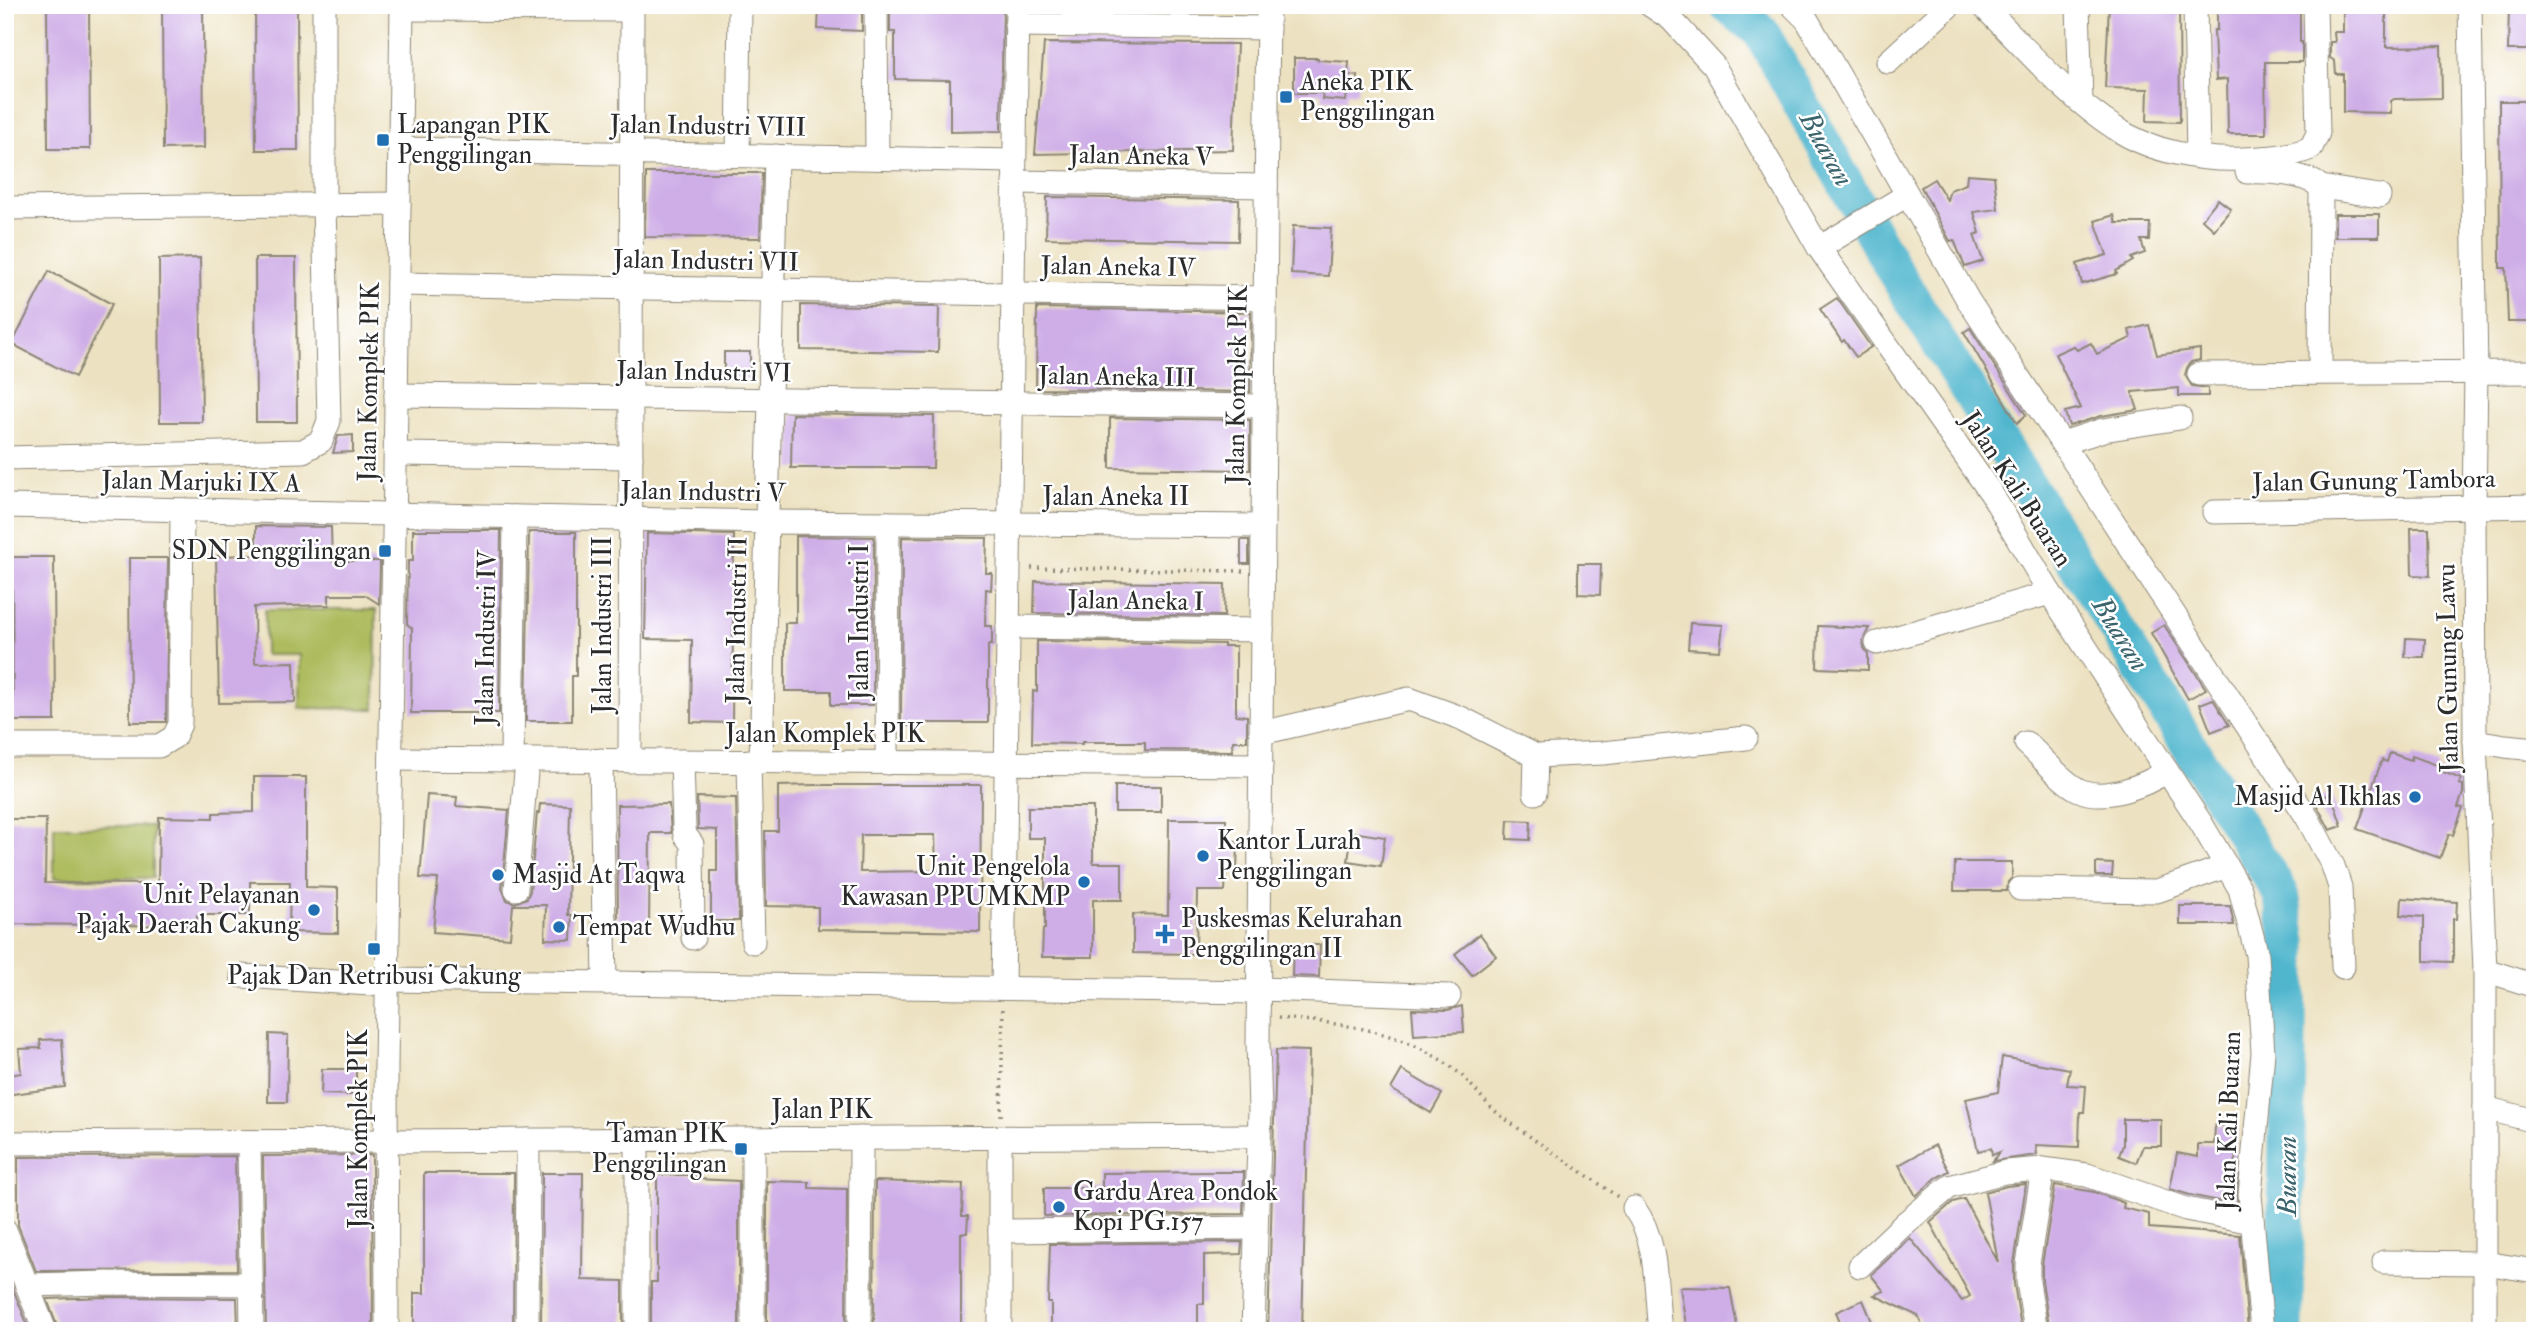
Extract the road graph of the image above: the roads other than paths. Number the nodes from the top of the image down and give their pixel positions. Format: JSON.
{"nodes":[{"id":1,"x":324,"y":5,"type":"edge"},
{"id":2,"x":740,"y":5,"type":"edge"},
{"id":3,"x":876,"y":5,"type":"edge"},
{"id":4,"x":1268,"y":5,"type":"edge"},
{"id":5,"x":1650,"y":5,"type":"edge"},
{"id":6,"x":1792,"y":5,"type":"edge"},
{"id":7,"x":1950,"y":5,"type":"edge"},
{"id":8,"x":1982,"y":5,"type":"edge"},
{"id":9,"x":2078,"y":5,"type":"edge"},
{"id":10,"x":2196,"y":5,"type":"edge"},
{"id":11,"x":2315,"y":5,"type":"edge"},
{"id":12,"x":2470,"y":5,"type":"edge"},
{"id":13,"x":402,"y":7,"type":"edge"},
{"id":14,"x":632,"y":8,"type":"edge"},
{"id":15,"x":1016,"y":15,"type":"edge"},
{"id":16,"x":1268,"y":28,"type":"junction"},
{"id":17,"x":1888,"y":62,"type":"dead end"},
{"id":18,"x":2081,"y":102,"type":"junction"},
{"id":19,"x":400,"y":149,"type":"junction"},
{"id":20,"x":632,"y":153,"type":"junction"},
{"id":21,"x":738,"y":155,"type":"junction"},
{"id":22,"x":776,"y":156,"type":"junction"},
{"id":23,"x":2199,"y":156,"type":"junction"},
{"id":24,"x":877,"y":158,"type":"junction"},
{"id":25,"x":1014,"y":172,"type":"junction"},
{"id":26,"x":2220,"y":174,"type":"dead end"},
{"id":27,"x":1266,"y":186,"type":"junction"},
{"id":28,"x":2321,"y":187,"type":"junction"},
{"id":29,"x":2379,"y":196,"type":"dead end"},
{"id":30,"x":1903,"y":198,"type":"junction"},
{"id":31,"x":324,"y":204,"type":"junction"},
{"id":32,"x":399,"y":204,"type":"junction"},
{"id":33,"x":5,"y":208,"type":"edge"},
{"id":34,"x":1825,"y":245,"type":"junction"},
{"id":35,"x":398,"y":284,"type":"junction"},
{"id":36,"x":631,"y":288,"type":"junction"},
{"id":37,"x":773,"y":290,"type":"junction"},
{"id":38,"x":1013,"y":294,"type":"junction"},
{"id":39,"x":1265,"y":298,"type":"junction"},
{"id":40,"x":2476,"y":372,"type":"junction"},
{"id":41,"x":2535,"y":372,"type":"edge"},
{"id":42,"x":2199,"y":373,"type":"dead end"},
{"id":43,"x":2320,"y":373,"type":"junction"},
{"id":44,"x":396,"y":395,"type":"junction"},
{"id":45,"x":631,"y":398,"type":"junction"},
{"id":46,"x":770,"y":401,"type":"junction"},
{"id":47,"x":1011,"y":404,"type":"junction"},
{"id":48,"x":1264,"y":406,"type":"junction"},
{"id":49,"x":2180,"y":418,"type":"dead end"},
{"id":50,"x":2063,"y":443,"type":"junction"},
{"id":51,"x":396,"y":454,"type":"junction"},
{"id":52,"x":631,"y":457,"type":"junction"},
{"id":53,"x":5,"y":458,"type":"edge"},
{"id":54,"x":5,"y":506,"type":"edge"},
{"id":55,"x":2535,"y":506,"type":"edge"},
{"id":56,"x":2474,"y":508,"type":"junction"},
{"id":57,"x":182,"y":510,"type":"junction"},
{"id":58,"x":2214,"y":512,"type":"dead end"},
{"id":59,"x":395,"y":514,"type":"junction"},
{"id":60,"x":515,"y":517,"type":"junction"},
{"id":61,"x":631,"y":519,"type":"junction"},
{"id":62,"x":767,"y":522,"type":"junction"},
{"id":63,"x":888,"y":523,"type":"junction"},
{"id":64,"x":1010,"y":525,"type":"junction"},
{"id":65,"x":1263,"y":526,"type":"junction"},
{"id":66,"x":2050,"y":593,"type":"junction"},
{"id":67,"x":1008,"y":627,"type":"junction"},
{"id":68,"x":1262,"y":629,"type":"junction"},
{"id":69,"x":1877,"y":643,"type":"dead end"},
{"id":70,"x":1261,"y":733,"type":"junction"},
{"id":71,"x":1746,"y":738,"type":"dead end"},
{"id":72,"x":2475,"y":741,"type":"junction"},
{"id":73,"x":2026,"y":743,"type":"dead end"},
{"id":74,"x":5,"y":746,"type":"edge"},
{"id":75,"x":2535,"y":749,"type":"edge"},
{"id":76,"x":1536,"y":756,"type":"junction"},
{"id":77,"x":391,"y":759,"type":"junction"},
{"id":78,"x":520,"y":760,"type":"junction"},
{"id":79,"x":601,"y":760,"type":"junction"},
{"id":80,"x":630,"y":761,"type":"junction"},
{"id":81,"x":682,"y":761,"type":"junction"},
{"id":82,"x":755,"y":762,"type":"junction"},
{"id":83,"x":887,"y":762,"type":"junction"},
{"id":84,"x":1006,"y":764,"type":"junction"},
{"id":85,"x":1261,"y":765,"type":"junction"},
{"id":86,"x":2167,"y":771,"type":"junction"},
{"id":87,"x":1535,"y":793,"type":"dead end"},
{"id":88,"x":2227,"y":866,"type":"junction"},
{"id":89,"x":516,"y":889,"type":"dead end"},
{"id":90,"x":2020,"y":889,"type":"dead end"},
{"id":91,"x":693,"y":938,"type":"dead end"},
{"id":92,"x":753,"y":942,"type":"dead end"},
{"id":93,"x":2343,"y":967,"type":"dead end"},
{"id":94,"x":2485,"y":970,"type":"junction"},
{"id":95,"x":242,"y":976,"type":"dead end"},
{"id":96,"x":388,"y":980,"type":"junction"},
{"id":97,"x":605,"y":983,"type":"junction"},
{"id":98,"x":2535,"y":986,"type":"edge"},
{"id":99,"x":1003,"y":988,"type":"junction"},
{"id":100,"x":1259,"y":991,"type":"junction"},
{"id":101,"x":1449,"y":996,"type":"dead end"},
{"id":102,"x":2485,"y":1108,"type":"junction"},
{"id":103,"x":2535,"y":1121,"type":"edge"},
{"id":104,"x":1259,"y":1136,"type":"junction"},
{"id":105,"x":1000,"y":1137,"type":"junction"},
{"id":106,"x":861,"y":1138,"type":"junction"},
{"id":107,"x":637,"y":1139,"type":"junction"},
{"id":108,"x":753,"y":1139,"type":"junction"},
{"id":109,"x":528,"y":1140,"type":"junction"},
{"id":110,"x":386,"y":1141,"type":"junction"},
{"id":111,"x":5,"y":1143,"type":"edge"},
{"id":112,"x":249,"y":1143,"type":"junction"},
{"id":113,"x":2043,"y":1169,"type":"junction"},
{"id":114,"x":1634,"y":1208,"type":"road end"},
{"id":115,"x":2252,"y":1222,"type":"junction"},
{"id":116,"x":1256,"y":1228,"type":"junction"},
{"id":117,"x":5,"y":1230,"type":"edge"},
{"id":118,"x":1000,"y":1231,"type":"junction"},
{"id":119,"x":2384,"y":1262,"type":"dead end"},
{"id":120,"x":2485,"y":1263,"type":"junction"},
{"id":121,"x":1860,"y":1266,"type":"dead end"},
{"id":122,"x":2535,"y":1271,"type":"edge"},
{"id":123,"x":251,"y":1284,"type":"junction"},
{"id":124,"x":28,"y":1285,"type":"junction"},
{"id":125,"x":45,"y":1331,"type":"edge"},
{"id":126,"x":252,"y":1331,"type":"edge"},
{"id":127,"x":387,"y":1331,"type":"edge"},
{"id":128,"x":527,"y":1331,"type":"edge"},
{"id":129,"x":636,"y":1331,"type":"edge"},
{"id":130,"x":753,"y":1331,"type":"edge"},
{"id":131,"x":860,"y":1331,"type":"edge"},
{"id":132,"x":1000,"y":1331,"type":"edge"},
{"id":133,"x":1253,"y":1331,"type":"edge"},
{"id":134,"x":1660,"y":1331,"type":"edge"},
{"id":135,"x":2036,"y":1331,"type":"edge"},
{"id":136,"x":2262,"y":1331,"type":"edge"},
{"id":137,"x":2485,"y":1331,"type":"edge"}],
"edges":[{"from":1,"to":31,"type":"street"},
{"from":2,"to":21,"type":"street"},
{"from":3,"to":24,"type":"street"},
{"from":4,"to":16,"type":"street","name":"Jalan Komplek PIK"},
{"from":5,"to":34,"type":"street","name":"Jalan Kali Buaran"},
{"from":6,"to":30,"type":"street"},
{"from":7,"to":17,"type":"street"},
{"from":8,"to":18,"type":"street"},
{"from":9,"to":18,"type":"street"},
{"from":10,"to":23,"type":"street"},
{"from":11,"to":23,"type":"street"},
{"from":12,"to":40,"type":"street","name":"Jalan Gunung Lawu"},
{"from":13,"to":14,"type":"street"},
{"from":13,"to":19,"type":"street","name":"Jalan Komplek PIK"},
{"from":14,"to":20,"type":"street","name":"Jalan Industri III"},
{"from":15,"to":16,"type":"street"},
{"from":15,"to":25,"type":"street"},
{"from":16,"to":27,"type":"street","name":"Jalan Komplek PIK"},
{"from":18,"to":23,"type":"street"},
{"from":19,"to":20,"type":"street","name":"Jalan Industri VIII"},
{"from":19,"to":32,"type":"street","name":"Jalan Komplek PIK"},
{"from":20,"to":21,"type":"street","name":"Jalan Industri VIII"},
{"from":20,"to":36,"type":"street","name":"Jalan Industri III"},
{"from":21,"to":22,"type":"street","name":"Jalan Industri VIII"},
{"from":22,"to":24,"type":"street","name":"Jalan Industri VIII"},
{"from":22,"to":37,"type":"street"},
{"from":24,"to":25,"type":"street","name":"Jalan Industri VIII"},
{"from":25,"to":27,"type":"street","name":"Jalan Aneka V"},
{"from":25,"to":38,"type":"street"},
{"from":26,"to":28,"type":"street"},
{"from":27,"to":39,"type":"street","name":"Jalan Komplek PIK"},
{"from":28,"to":29,"type":"street"},
{"from":28,"to":43,"type":"street"},
{"from":30,"to":34,"type":"street"},
{"from":30,"to":50,"type":"street"},
{"from":31,"to":32,"type":"street"},
{"from":31,"to":33,"type":"street"},
{"from":31,"to":53,"type":"street"},
{"from":32,"to":35,"type":"street","name":"Jalan Komplek PIK"},
{"from":34,"to":66,"type":"street","name":"Jalan Kali Buaran"},
{"from":35,"to":36,"type":"street","name":"Jalan Industri VII"},
{"from":35,"to":44,"type":"street","name":"Jalan Komplek PIK"},
{"from":36,"to":37,"type":"street","name":"Jalan Industri VII"},
{"from":36,"to":45,"type":"street","name":"Jalan Industri III"},
{"from":37,"to":38,"type":"street","name":"Jalan Industri VII"},
{"from":37,"to":46,"type":"street"},
{"from":38,"to":39,"type":"street","name":"Jalan Aneka IV"},
{"from":38,"to":47,"type":"street"},
{"from":39,"to":48,"type":"street","name":"Jalan Komplek PIK"},
{"from":40,"to":41,"type":"street"},
{"from":40,"to":43,"type":"street"},
{"from":40,"to":56,"type":"street","name":"Jalan Gunung Lawu"},
{"from":42,"to":43,"type":"street"},
{"from":44,"to":45,"type":"street","name":"Jalan Industri VI"},
{"from":44,"to":51,"type":"street","name":"Jalan Komplek PIK"},
{"from":45,"to":46,"type":"street","name":"Jalan Industri VI"},
{"from":45,"to":52,"type":"street","name":"Jalan Industri III"},
{"from":46,"to":47,"type":"street","name":"Jalan Industri VI"},
{"from":46,"to":62,"type":"street"},
{"from":47,"to":48,"type":"street","name":"Jalan Aneka III"},
{"from":47,"to":64,"type":"street"},
{"from":48,"to":65,"type":"street","name":"Jalan Komplek PIK"},
{"from":49,"to":50,"type":"street"},
{"from":50,"to":93,"type":"street"},
{"from":51,"to":52,"type":"street"},
{"from":51,"to":59,"type":"street","name":"Jalan Komplek PIK"},
{"from":52,"to":61,"type":"street","name":"Jalan Industri III"},
{"from":54,"to":57,"type":"street","name":"Jalan Marjuki IX A"},
{"from":55,"to":56,"type":"street","name":"Jalan Gunung Tambora"},
{"from":56,"to":58,"type":"street","name":"Jalan Gunung Tambora"},
{"from":56,"to":72,"type":"street","name":"Jalan Gunung Lawu"},
{"from":57,"to":59,"type":"street","name":"Jalan Marjuki IX A"},
{"from":57,"to":74,"type":"street"},
{"from":59,"to":60,"type":"street","name":"Jalan Industri V"},
{"from":59,"to":77,"type":"street","name":"Jalan Komplek PIK"},
{"from":60,"to":61,"type":"street","name":"Jalan Industri V"},
{"from":60,"to":78,"type":"street","name":"Jalan Industri IV"},
{"from":61,"to":62,"type":"street","name":"Jalan Industri V"},
{"from":61,"to":80,"type":"street","name":"Jalan Industri III"},
{"from":62,"to":63,"type":"street","name":"Jalan Industri V"},
{"from":62,"to":82,"type":"street","name":"Jalan Industri II"},
{"from":63,"to":64,"type":"street","name":"Jalan Industri V"},
{"from":63,"to":83,"type":"street","name":"Jalan Industri I"},
{"from":64,"to":65,"type":"street","name":"Jalan Aneka II"},
{"from":64,"to":67,"type":"street"},
{"from":65,"to":68,"type":"street","name":"Jalan Komplek PIK"},
{"from":66,"to":69,"type":"street"},
{"from":66,"to":86,"type":"street","name":"Jalan Kali Buaran"},
{"from":67,"to":68,"type":"street","name":"Jalan Aneka I"},
{"from":67,"to":84,"type":"street"},
{"from":68,"to":70,"type":"street","name":"Jalan Komplek PIK"},
{"from":70,"to":76,"type":"street"},
{"from":70,"to":85,"type":"street","name":"Jalan Komplek PIK"},
{"from":71,"to":76,"type":"street"},
{"from":72,"to":75,"type":"street"},
{"from":72,"to":94,"type":"street","name":"Jalan Gunung Lawu"},
{"from":73,"to":86,"type":"street"},
{"from":76,"to":87,"type":"street"},
{"from":77,"to":78,"type":"street","name":"Jalan Komplek PIK"},
{"from":77,"to":96,"type":"street","name":"Jalan Komplek PIK"},
{"from":78,"to":79,"type":"street","name":"Jalan Komplek PIK"},
{"from":78,"to":89,"type":"street","name":"Jalan Industri IV"},
{"from":79,"to":80,"type":"street","name":"Jalan Komplek PIK"},
{"from":79,"to":97,"type":"street"},
{"from":80,"to":81,"type":"street","name":"Jalan Komplek PIK"},
{"from":81,"to":82,"type":"street","name":"Jalan Komplek PIK"},
{"from":81,"to":91,"type":"street"},
{"from":82,"to":83,"type":"street","name":"Jalan Komplek PIK"},
{"from":82,"to":92,"type":"street","name":"Jalan Industri II"},
{"from":83,"to":84,"type":"street","name":"Jalan Komplek PIK"},
{"from":84,"to":85,"type":"street","name":"Jalan Komplek PIK"},
{"from":84,"to":99,"type":"street"},
{"from":85,"to":100,"type":"street","name":"Jalan Komplek PIK"},
{"from":86,"to":88,"type":"street","name":"Jalan Kali Buaran"},
{"from":88,"to":90,"type":"street"},
{"from":88,"to":115,"type":"street","name":"Jalan Kali Buaran"},
{"from":94,"to":98,"type":"street"},
{"from":94,"to":102,"type":"street","name":"Jalan Gunung Lawu"},
{"from":95,"to":96,"type":"street"},
{"from":96,"to":97,"type":"street"},
{"from":96,"to":110,"type":"street","name":"Jalan Komplek PIK"},
{"from":97,"to":99,"type":"street"},
{"from":99,"to":100,"type":"street"},
{"from":100,"to":101,"type":"street"},
{"from":100,"to":104,"type":"street","name":"Jalan Komplek PIK"},
{"from":102,"to":103,"type":"street"},
{"from":102,"to":120,"type":"street","name":"Jalan Gunung Lawu"},
{"from":104,"to":105,"type":"street","name":"Jalan PIK"},
{"from":104,"to":116,"type":"street","name":"Jalan Komplek PIK"},
{"from":105,"to":106,"type":"street","name":"Jalan PIK"},
{"from":105,"to":118,"type":"street"},
{"from":106,"to":108,"type":"street","name":"Jalan PIK"},
{"from":106,"to":131,"type":"street"},
{"from":107,"to":108,"type":"street","name":"Jalan PIK"},
{"from":107,"to":109,"type":"street","name":"Jalan PIK"},
{"from":107,"to":129,"type":"street"},
{"from":108,"to":130,"type":"street"},
{"from":109,"to":110,"type":"street","name":"Jalan PIK"},
{"from":109,"to":128,"type":"street"},
{"from":110,"to":112,"type":"street","name":"Jalan PIK"},
{"from":110,"to":127,"type":"street","name":"Jalan Komplek PIK"},
{"from":111,"to":112,"type":"street","name":"Jalan PIK"},
{"from":112,"to":123,"type":"street"},
{"from":113,"to":115,"type":"street"},
{"from":113,"to":121,"type":"street"},
{"from":113,"to":135,"type":"street"},
{"from":114,"to":134,"type":"street"},
{"from":115,"to":136,"type":"street","name":"Jalan Kali Buaran"},
{"from":116,"to":118,"type":"street"},
{"from":116,"to":133,"type":"street","name":"Jalan Komplek PIK"},
{"from":117,"to":124,"type":"street"},
{"from":118,"to":132,"type":"street"},
{"from":119,"to":120,"type":"street"},
{"from":120,"to":122,"type":"street"},
{"from":120,"to":137,"type":"street","name":"Jalan Gunung Lawu"},
{"from":123,"to":124,"type":"street"},
{"from":123,"to":126,"type":"street"},
{"from":124,"to":125,"type":"street"}]}
